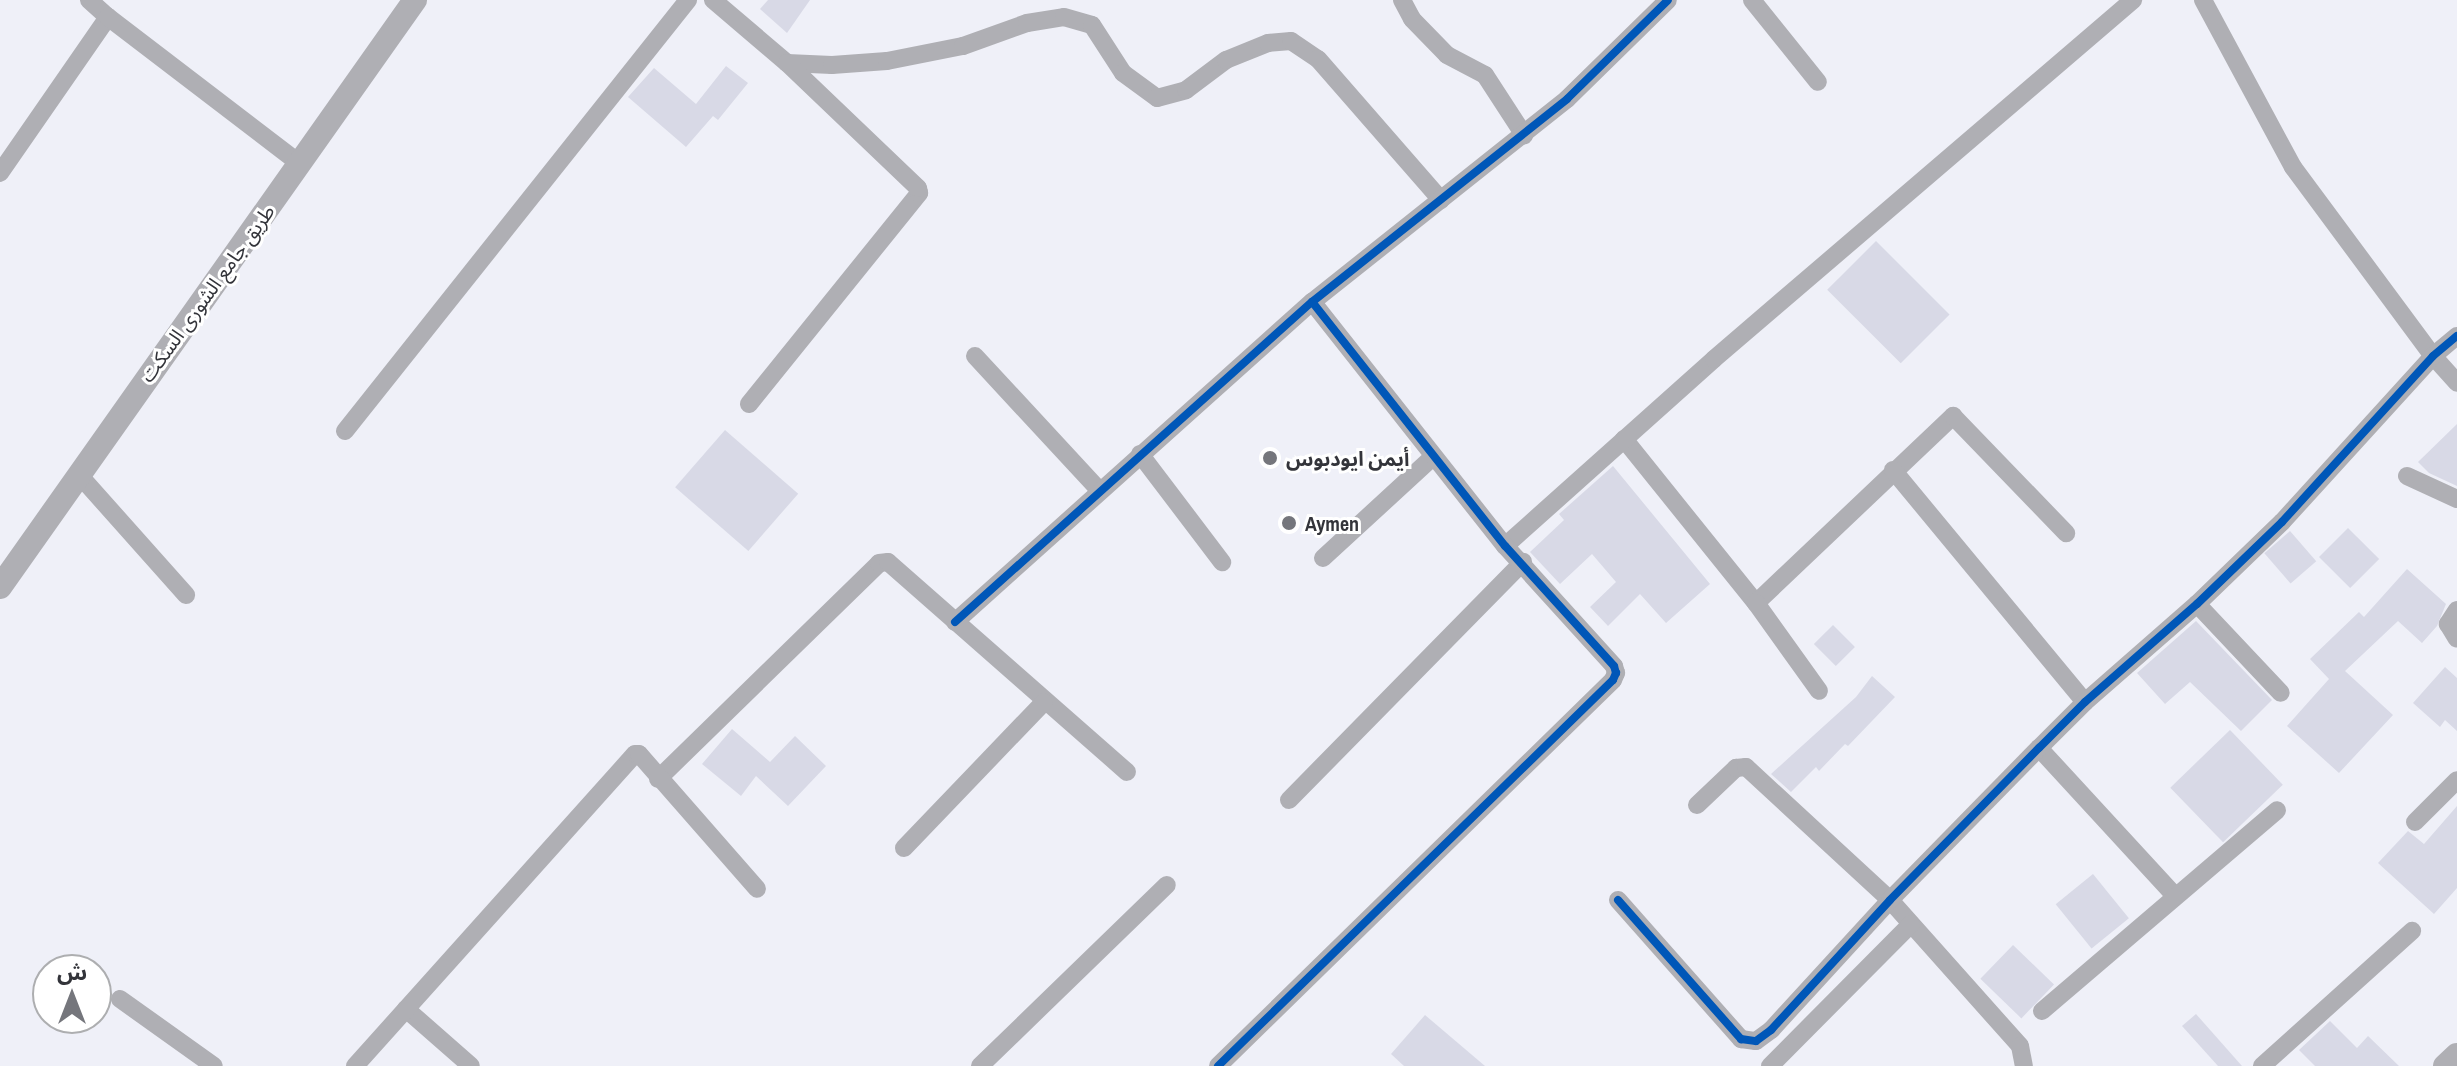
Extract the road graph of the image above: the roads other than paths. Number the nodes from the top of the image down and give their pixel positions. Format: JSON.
{"nodes":[{"id":1,"x":89,"y":0,"type":"edge"},
{"id":2,"x":415,"y":0,"type":"edge"},
{"id":3,"x":688,"y":0,"type":"edge"},
{"id":4,"x":713,"y":0,"type":"edge"},
{"id":5,"x":1402,"y":0,"type":"edge"},
{"id":6,"x":1668,"y":0,"type":"edge"},
{"id":7,"x":1752,"y":0,"type":"edge"},
{"id":8,"x":2133,"y":0,"type":"edge"},
{"id":9,"x":2203,"y":0,"type":"edge"},
{"id":10,"x":108,"y":17,"type":"junction"},
{"id":11,"x":787,"y":63,"type":"junction"},
{"id":12,"x":1818,"y":82,"type":"dead end"},
{"id":13,"x":1524,"y":135,"type":"junction"},
{"id":14,"x":300,"y":164,"type":"junction"},
{"id":15,"x":0,"y":173,"type":"edge"},
{"id":16,"x":1441,"y":200,"type":"junction"},
{"id":17,"x":1312,"y":302,"type":"junction"},
{"id":18,"x":2457,"y":336,"type":"edge"},
{"id":19,"x":975,"y":356,"type":"dead end"},
{"id":20,"x":2433,"y":356,"type":"junction"},
{"id":21,"x":2457,"y":383,"type":"edge"},
{"id":22,"x":749,"y":404,"type":"dead end"},
{"id":23,"x":345,"y":431,"type":"dead end"},
{"id":24,"x":1624,"y":439,"type":"junction"},
{"id":25,"x":1140,"y":454,"type":"junction"},
{"id":26,"x":1433,"y":457,"type":"junction"},
{"id":27,"x":1893,"y":470,"type":"junction"},
{"id":28,"x":2407,"y":476,"type":"dead end"},
{"id":29,"x":81,"y":477,"type":"junction"},
{"id":30,"x":1100,"y":491,"type":"junction"},
{"id":31,"x":2457,"y":499,"type":"edge"},
{"id":32,"x":2066,"y":533,"type":"dead end"},
{"id":33,"x":1505,"y":546,"type":"junction"},
{"id":34,"x":1323,"y":558,"type":"dead end"},
{"id":35,"x":1222,"y":562,"type":"dead end"},
{"id":36,"x":1523,"y":562,"type":"junction"},
{"id":37,"x":0,"y":587,"type":"edge"},
{"id":38,"x":186,"y":595,"type":"dead end"},
{"id":39,"x":1756,"y":603,"type":"junction"},
{"id":40,"x":2197,"y":604,"type":"junction"},
{"id":41,"x":2457,"y":610,"type":"edge"},
{"id":42,"x":955,"y":622,"type":"junction"},
{"id":43,"x":2457,"y":639,"type":"edge"},
{"id":44,"x":1819,"y":691,"type":"dead end"},
{"id":45,"x":2281,"y":693,"type":"dead end"},
{"id":46,"x":1044,"y":702,"type":"junction"},
{"id":47,"x":2085,"y":702,"type":"junction"},
{"id":48,"x":2039,"y":748,"type":"junction"},
{"id":49,"x":1127,"y":772,"type":"dead end"},
{"id":50,"x":658,"y":779,"type":"junction"},
{"id":51,"x":2457,"y":780,"type":"edge"},
{"id":52,"x":1289,"y":800,"type":"dead end"},
{"id":53,"x":1697,"y":805,"type":"dead end"},
{"id":54,"x":2277,"y":810,"type":"dead end"},
{"id":55,"x":2415,"y":822,"type":"dead end"},
{"id":56,"x":904,"y":848,"type":"dead end"},
{"id":57,"x":1167,"y":885,"type":"dead end"},
{"id":58,"x":757,"y":889,"type":"dead end"},
{"id":59,"x":2175,"y":896,"type":"junction"},
{"id":60,"x":1618,"y":900,"type":"dead end"},
{"id":61,"x":1890,"y":900,"type":"junction"},
{"id":62,"x":1911,"y":924,"type":"junction"},
{"id":63,"x":2412,"y":931,"type":"dead end"},
{"id":64,"x":120,"y":999,"type":"dead end"},
{"id":65,"x":406,"y":1009,"type":"junction"},
{"id":66,"x":2042,"y":1011,"type":"dead end"},
{"id":67,"x":2457,"y":1055,"type":"edge"},
{"id":68,"x":214,"y":1066,"type":"edge"},
{"id":69,"x":355,"y":1066,"type":"edge"},
{"id":70,"x":471,"y":1066,"type":"edge"},
{"id":71,"x":980,"y":1066,"type":"edge"},
{"id":72,"x":1218,"y":1066,"type":"edge"},
{"id":73,"x":1770,"y":1066,"type":"edge"},
{"id":74,"x":2024,"y":1066,"type":"edge"},
{"id":75,"x":2262,"y":1066,"type":"edge"},
{"id":76,"x":2445,"y":1066,"type":"edge"}],
"edges":[{"from":1,"to":10,"type":"street"},
{"from":2,"to":14,"type":"main road","name":"طريق جامع الشورى السكت"},
{"from":3,"to":23,"type":"street"},
{"from":4,"to":11,"type":"street"},
{"from":5,"to":13,"type":"street"},
{"from":6,"to":13,"type":"street"},
{"from":7,"to":12,"type":"street"},
{"from":8,"to":24,"type":"street"},
{"from":9,"to":20,"type":"street"},
{"from":10,"to":14,"type":"street"},
{"from":10,"to":15,"type":"street"},
{"from":11,"to":16,"type":"street"},
{"from":11,"to":22,"type":"street"},
{"from":13,"to":16,"type":"street"},
{"from":14,"to":29,"type":"main road","name":"طريق جامع الشورى السكت"},
{"from":16,"to":17,"type":"street"},
{"from":17,"to":25,"type":"street"},
{"from":17,"to":26,"type":"street"},
{"from":18,"to":20,"type":"street"},
{"from":19,"to":30,"type":"street"},
{"from":20,"to":21,"type":"street"},
{"from":20,"to":40,"type":"street"},
{"from":24,"to":33,"type":"street"},
{"from":24,"to":39,"type":"street"},
{"from":25,"to":30,"type":"street"},
{"from":25,"to":35,"type":"street"},
{"from":26,"to":33,"type":"street"},
{"from":26,"to":34,"type":"street"},
{"from":27,"to":32,"type":"street"},
{"from":27,"to":39,"type":"street"},
{"from":27,"to":47,"type":"street"},
{"from":28,"to":31,"type":"street"},
{"from":29,"to":37,"type":"main road","name":"طريق جامع الشورى السكت"},
{"from":29,"to":38,"type":"street"},
{"from":30,"to":42,"type":"street"},
{"from":33,"to":36,"type":"street"},
{"from":36,"to":52,"type":"street"},
{"from":36,"to":72,"type":"street"},
{"from":39,"to":44,"type":"street"},
{"from":40,"to":45,"type":"street"},
{"from":40,"to":47,"type":"street"},
{"from":41,"to":43,"type":"street"},
{"from":42,"to":46,"type":"street"},
{"from":42,"to":50,"type":"street"},
{"from":46,"to":49,"type":"street"},
{"from":46,"to":56,"type":"street"},
{"from":47,"to":48,"type":"street"},
{"from":48,"to":59,"type":"street"},
{"from":48,"to":61,"type":"street"},
{"from":50,"to":58,"type":"street"},
{"from":50,"to":65,"type":"street"},
{"from":51,"to":55,"type":"street"},
{"from":53,"to":61,"type":"street"},
{"from":54,"to":59,"type":"street"},
{"from":57,"to":71,"type":"street"},
{"from":59,"to":66,"type":"street"},
{"from":60,"to":61,"type":"street"},
{"from":61,"to":62,"type":"street"},
{"from":62,"to":73,"type":"street"},
{"from":62,"to":74,"type":"street"},
{"from":63,"to":75,"type":"street"},
{"from":64,"to":68,"type":"street"},
{"from":65,"to":69,"type":"street"},
{"from":65,"to":70,"type":"street"},
{"from":67,"to":76,"type":"main road"}]}
